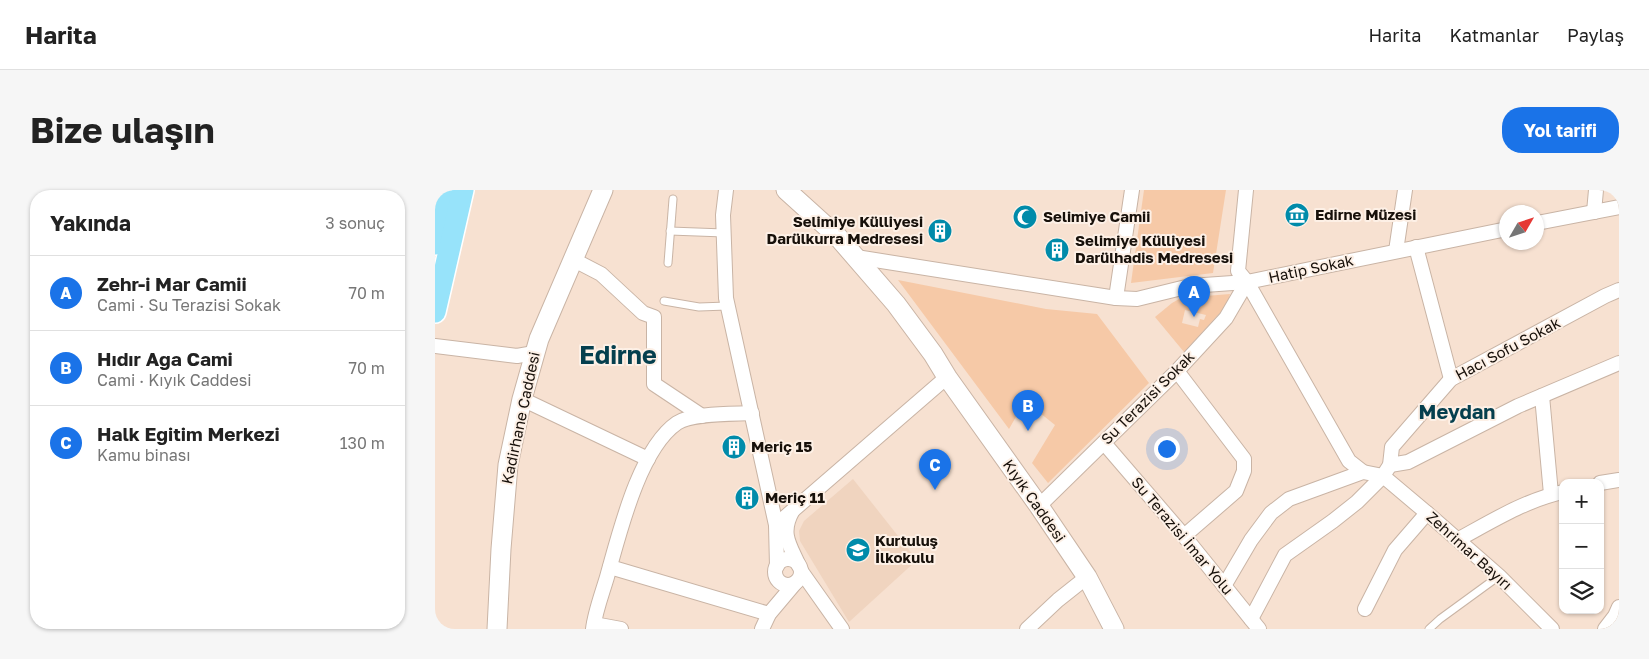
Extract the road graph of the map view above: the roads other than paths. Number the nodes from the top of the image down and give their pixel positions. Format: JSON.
{"nodes":[{"id":1,"x":448,"y":190,"type":"edge"},
{"id":2,"x":463,"y":190,"type":"edge"},
{"id":3,"x":603,"y":190,"type":"edge"},
{"id":4,"x":726,"y":190,"type":"edge"},
{"id":5,"x":771,"y":190,"type":"edge"},
{"id":6,"x":786,"y":190,"type":"edge"},
{"id":7,"x":1132,"y":190,"type":"edge"},
{"id":8,"x":1246,"y":190,"type":"edge"},
{"id":9,"x":1405,"y":190,"type":"edge"},
{"id":10,"x":1596,"y":190,"type":"edge"},
{"id":11,"x":673,"y":199,"type":"dead end"},
{"id":12,"x":1619,"y":207,"type":"edge"},
{"id":13,"x":1594,"y":212,"type":"junction"},
{"id":14,"x":1544,"y":222,"type":"edge"},
{"id":15,"x":670,"y":231,"type":"junction"},
{"id":16,"x":1499,"y":231,"type":"edge"},
{"id":17,"x":723,"y":232,"type":"junction"},
{"id":18,"x":435,"y":244,"type":"edge"},
{"id":19,"x":1416,"y":247,"type":"junction"},
{"id":20,"x":1396,"y":251,"type":"junction"},
{"id":21,"x":856,"y":257,"type":"junction"},
{"id":22,"x":574,"y":260,"type":"junction"},
{"id":23,"x":668,"y":263,"type":"dead end"},
{"id":24,"x":1247,"y":282,"type":"junction"},
{"id":25,"x":1619,"y":290,"type":"edge"},
{"id":26,"x":1116,"y":298,"type":"junction"},
{"id":27,"x":664,"y":301,"type":"dead end"},
{"id":28,"x":727,"y":306,"type":"junction"},
{"id":29,"x":435,"y":312,"type":"edge"},
{"id":30,"x":435,"y":346,"type":"edge"},
{"id":31,"x":534,"y":353,"type":"junction"},
{"id":32,"x":1619,"y":362,"type":"edge"},
{"id":33,"x":1177,"y":371,"type":"junction"},
{"id":34,"x":947,"y":377,"type":"junction"},
{"id":35,"x":1451,"y":379,"type":"junction"},
{"id":36,"x":1542,"y":396,"type":"junction"},
{"id":37,"x":522,"y":399,"type":"junction"},
{"id":38,"x":752,"y":412,"type":"junction"},
{"id":39,"x":701,"y":416,"type":"junction"},
{"id":40,"x":1104,"y":443,"type":"junction"},
{"id":41,"x":648,"y":459,"type":"junction"},
{"id":42,"x":1387,"y":470,"type":"junction"},
{"id":43,"x":1363,"y":472,"type":"junction"},
{"id":44,"x":1619,"y":480,"type":"edge"},
{"id":45,"x":1604,"y":482,"type":"edge"},
{"id":46,"x":1557,"y":493,"type":"edge"},
{"id":47,"x":1039,"y":506,"type":"junction"},
{"id":48,"x":794,"y":510,"type":"junction"},
{"id":49,"x":1427,"y":512,"type":"junction"},
{"id":50,"x":776,"y":525,"type":"junction"},
{"id":51,"x":1185,"y":536,"type":"junction"},
{"id":52,"x":1459,"y":539,"type":"junction"},
{"id":53,"x":610,"y":567,"type":"junction"},
{"id":54,"x":776,"y":570,"type":"junction"},
{"id":55,"x":799,"y":573,"type":"junction"},
{"id":56,"x":1499,"y":576,"type":"junction"},
{"id":57,"x":1087,"y":577,"type":"junction"},
{"id":58,"x":1224,"y":586,"type":"junction"},
{"id":59,"x":1365,"y":609,"type":"dead end"},
{"id":60,"x":1618,"y":613,"type":"edge"},
{"id":61,"x":769,"y":614,"type":"junction"},
{"id":62,"x":1255,"y":624,"type":"edge"},
{"id":63,"x":593,"y":626,"type":"edge"},
{"id":64,"x":497,"y":629,"type":"edge"},
{"id":65,"x":621,"y":629,"type":"edge"},
{"id":66,"x":762,"y":629,"type":"edge"},
{"id":67,"x":843,"y":629,"type":"edge"},
{"id":68,"x":1027,"y":629,"type":"edge"},
{"id":69,"x":1114,"y":629,"type":"edge"},
{"id":70,"x":1429,"y":629,"type":"edge"},
{"id":71,"x":1552,"y":629,"type":"edge"},
{"id":72,"x":1605,"y":629,"type":"edge"}],
"edges":[{"from":1,"to":18,"type":"main road"},
{"from":2,"to":29,"type":"main road"},
{"from":3,"to":22,"type":"main road","name":"Kadirhane Caddesi"},
{"from":4,"to":17,"type":"street"},
{"from":5,"to":34,"type":"main road","name":"Kıyık Caddesi"},
{"from":6,"to":21,"type":"main road","name":"Kıyık Caddesi"},
{"from":7,"to":26,"type":"street"},
{"from":8,"to":24,"type":"street"},
{"from":9,"to":20,"type":"street"},
{"from":10,"to":13,"type":"street"},
{"from":11,"to":15,"type":"lane"},
{"from":12,"to":13,"type":"street"},
{"from":13,"to":14,"type":"street"},
{"from":15,"to":17,"type":"lane"},
{"from":15,"to":23,"type":"lane"},
{"from":16,"to":19,"type":"street","name":"Hatip Sokak"},
{"from":17,"to":28,"type":"street"},
{"from":19,"to":20,"type":"street","name":"Hatip Sokak"},
{"from":19,"to":35,"type":"street"},
{"from":20,"to":24,"type":"street","name":"Hatip Sokak"},
{"from":21,"to":26,"type":"street","name":"Hatip Sokak"},
{"from":21,"to":34,"type":"main road","name":"Kıyık Caddesi"},
{"from":22,"to":31,"type":"main road","name":"Kadirhane Caddesi"},
{"from":22,"to":39,"type":"street"},
{"from":24,"to":26,"type":"street","name":"Hatip Sokak"},
{"from":24,"to":33,"type":"street","name":"Su Terazisi Sokak"},
{"from":24,"to":43,"type":"street"},
{"from":25,"to":35,"type":"street","name":"Hacı Sofu Sokak"},
{"from":27,"to":28,"type":"lane"},
{"from":28,"to":38,"type":"street"},
{"from":30,"to":31,"type":"street"},
{"from":31,"to":37,"type":"main road","name":"Kadirhane Caddesi"},
{"from":32,"to":36,"type":"street"},
{"from":33,"to":40,"type":"street","name":"Su Terazisi Sokak"},
{"from":33,"to":51,"type":"street"},
{"from":34,"to":47,"type":"main road","name":"Kıyık Caddesi"},
{"from":34,"to":48,"type":"street"},
{"from":35,"to":42,"type":"street","name":"Hacı Sofu Sokak"},
{"from":36,"to":42,"type":"street"},
{"from":36,"to":46,"type":"street"},
{"from":37,"to":41,"type":"street"},
{"from":37,"to":64,"type":"main road","name":"Kadirhane Caddesi"},
{"from":38,"to":39,"type":"street"},
{"from":38,"to":50,"type":"street"},
{"from":39,"to":41,"type":"street"},
{"from":40,"to":47,"type":"street","name":"Su Terazisi Sokak"},
{"from":40,"to":51,"type":"street","name":"Su Terazisi İmar Yolu"},
{"from":41,"to":53,"type":"street"},
{"from":42,"to":43,"type":"street"},
{"from":42,"to":49,"type":"street","name":"Zehrimar Bayırı"},
{"from":42,"to":62,"type":"street"},
{"from":43,"to":58,"type":"street"},
{"from":44,"to":45,"type":"street"},
{"from":46,"to":52,"type":"street"},
{"from":47,"to":57,"type":"main road","name":"Kıyık Caddesi"},
{"from":48,"to":50,"type":"street"},
{"from":48,"to":55,"type":"street"},
{"from":49,"to":52,"type":"street","name":"Zehrimar Bayırı"},
{"from":49,"to":59,"type":"street"},
{"from":50,"to":54,"type":"street"},
{"from":51,"to":58,"type":"street","name":"Su Terazisi İmar Yolu"},
{"from":52,"to":56,"type":"street","name":"Zehrimar Bayırı"},
{"from":53,"to":61,"type":"street"},
{"from":53,"to":63,"type":"street"},
{"from":54,"to":55,"type":"street"},
{"from":54,"to":55,"type":"street"},
{"from":54,"to":61,"type":"street"},
{"from":55,"to":61,"type":"street"},
{"from":55,"to":67,"type":"street"},
{"from":56,"to":70,"type":"lane"},
{"from":56,"to":71,"type":"street","name":"Zehrimar Bayırı"},
{"from":57,"to":68,"type":"street"},
{"from":57,"to":69,"type":"main road","name":"Kıyık Caddesi"},
{"from":58,"to":62,"type":"street","name":"Su Terazisi İmar Yolu"},
{"from":60,"to":72,"type":"street"},
{"from":61,"to":66,"type":"street"},
{"from":63,"to":65,"type":"street"}]}
